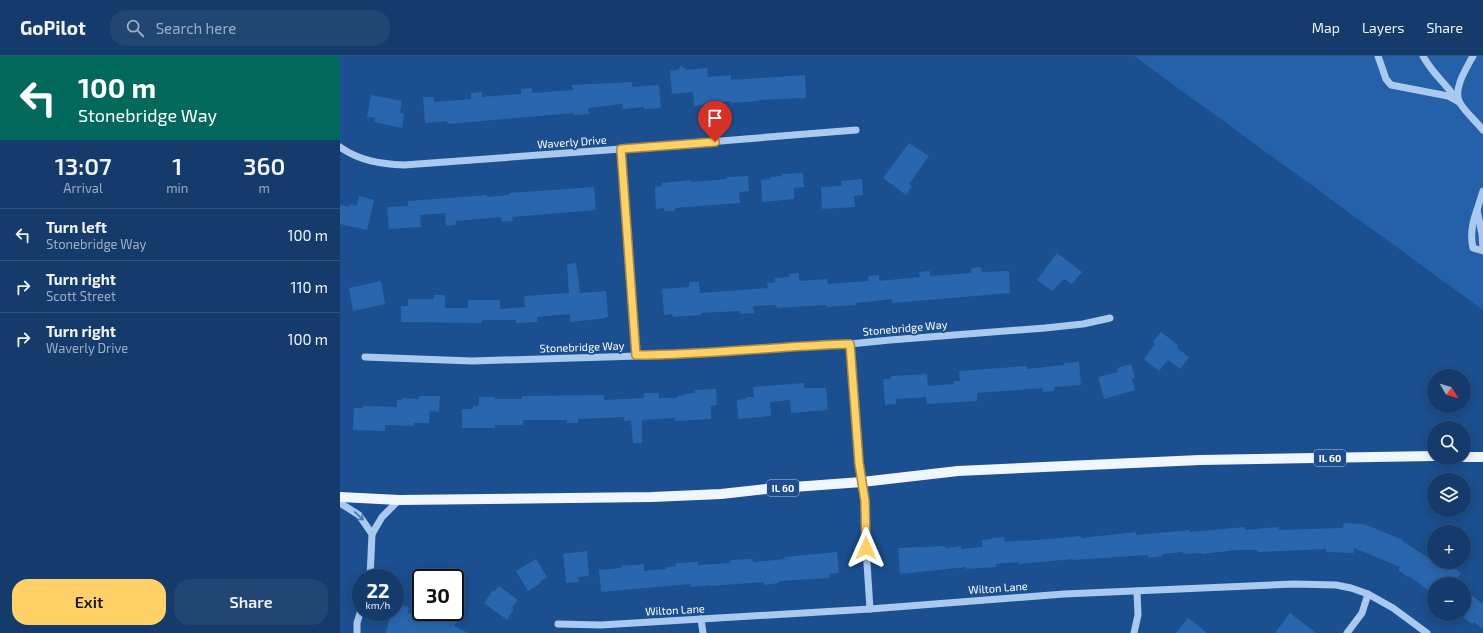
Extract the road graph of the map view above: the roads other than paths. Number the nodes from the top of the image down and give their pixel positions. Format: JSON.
{"nodes":[{"id":1,"x":1378,"y":56,"type":"edge"},
{"id":2,"x":1423,"y":56,"type":"edge"},
{"id":3,"x":1473,"y":56,"type":"edge"},
{"id":4,"x":1459,"y":102,"type":"junction"},
{"id":5,"x":856,"y":130,"type":"dead end"},
{"id":6,"x":1483,"y":130,"type":"edge"},
{"id":7,"x":340,"y":147,"type":"edge"},
{"id":8,"x":621,"y":149,"type":"junction"},
{"id":9,"x":1483,"y":191,"type":"edge"},
{"id":10,"x":1477,"y":210,"type":"junction"},
{"id":11,"x":1483,"y":250,"type":"edge"},
{"id":12,"x":1110,"y":318,"type":"dead end"},
{"id":13,"x":850,"y":344,"type":"junction"},
{"id":14,"x":636,"y":355,"type":"junction"},
{"id":15,"x":365,"y":358,"type":"dead end"},
{"id":16,"x":1427,"y":456,"type":"edge"},
{"id":17,"x":1471,"y":457,"type":"edge"},
{"id":18,"x":1483,"y":457,"type":"edge"},
{"id":19,"x":862,"y":482,"type":"junction"},
{"id":20,"x":340,"y":497,"type":"edge"},
{"id":21,"x":399,"y":500,"type":"junction"},
{"id":22,"x":340,"y":503,"type":"edge"},
{"id":23,"x":372,"y":534,"type":"junction"},
{"id":24,"x":370,"y":569,"type":"edge"},
{"id":25,"x":1137,"y":591,"type":"junction"},
{"id":26,"x":1368,"y":594,"type":"junction"},
{"id":27,"x":870,"y":609,"type":"junction"},
{"id":28,"x":702,"y":619,"type":"junction"},
{"id":29,"x":358,"y":621,"type":"edge"},
{"id":30,"x":558,"y":624,"type":"dead end"},
{"id":31,"x":357,"y":633,"type":"edge"},
{"id":32,"x":703,"y":633,"type":"edge"},
{"id":33,"x":1134,"y":633,"type":"edge"},
{"id":34,"x":1346,"y":633,"type":"edge"},
{"id":35,"x":1427,"y":633,"type":"edge"}],
"edges":[{"from":1,"to":4,"type":"street"},
{"from":2,"to":4,"type":"street"},
{"from":3,"to":4,"type":"street"},
{"from":4,"to":6,"type":"street"},
{"from":5,"to":8,"type":"street","name":"Waverly Drive"},
{"from":7,"to":8,"type":"street","name":"Waverly Drive"},
{"from":8,"to":14,"type":"street"},
{"from":9,"to":10,"type":"street"},
{"from":10,"to":11,"type":"street"},
{"from":10,"to":11,"type":"street"},
{"from":12,"to":13,"type":"street","name":"Stonebridge Way"},
{"from":13,"to":14,"type":"street","name":"Stonebridge Way"},
{"from":13,"to":19,"type":"street"},
{"from":14,"to":15,"type":"street","name":"Stonebridge Way"},
{"from":16,"to":19,"type":"main road","number":"IL 60"},
{"from":17,"to":18,"type":"main road"},
{"from":19,"to":21,"type":"main road","number":"IL 60"},
{"from":19,"to":27,"type":"street"},
{"from":20,"to":21,"type":"main road","number":"IL 60"},
{"from":21,"to":23,"type":"street"},
{"from":22,"to":23,"type":"street","one_way":true},
{"from":23,"to":24,"type":"street"},
{"from":25,"to":26,"type":"street","name":"Wilton Lane"},
{"from":25,"to":27,"type":"street","name":"Wilton Lane"},
{"from":25,"to":33,"type":"street"},
{"from":26,"to":34,"type":"street"},
{"from":26,"to":35,"type":"street","name":"Wilton Lane"},
{"from":27,"to":28,"type":"street","name":"Wilton Lane"},
{"from":28,"to":30,"type":"street","name":"Wilton Lane"},
{"from":28,"to":32,"type":"street"},
{"from":29,"to":31,"type":"street"}]}
